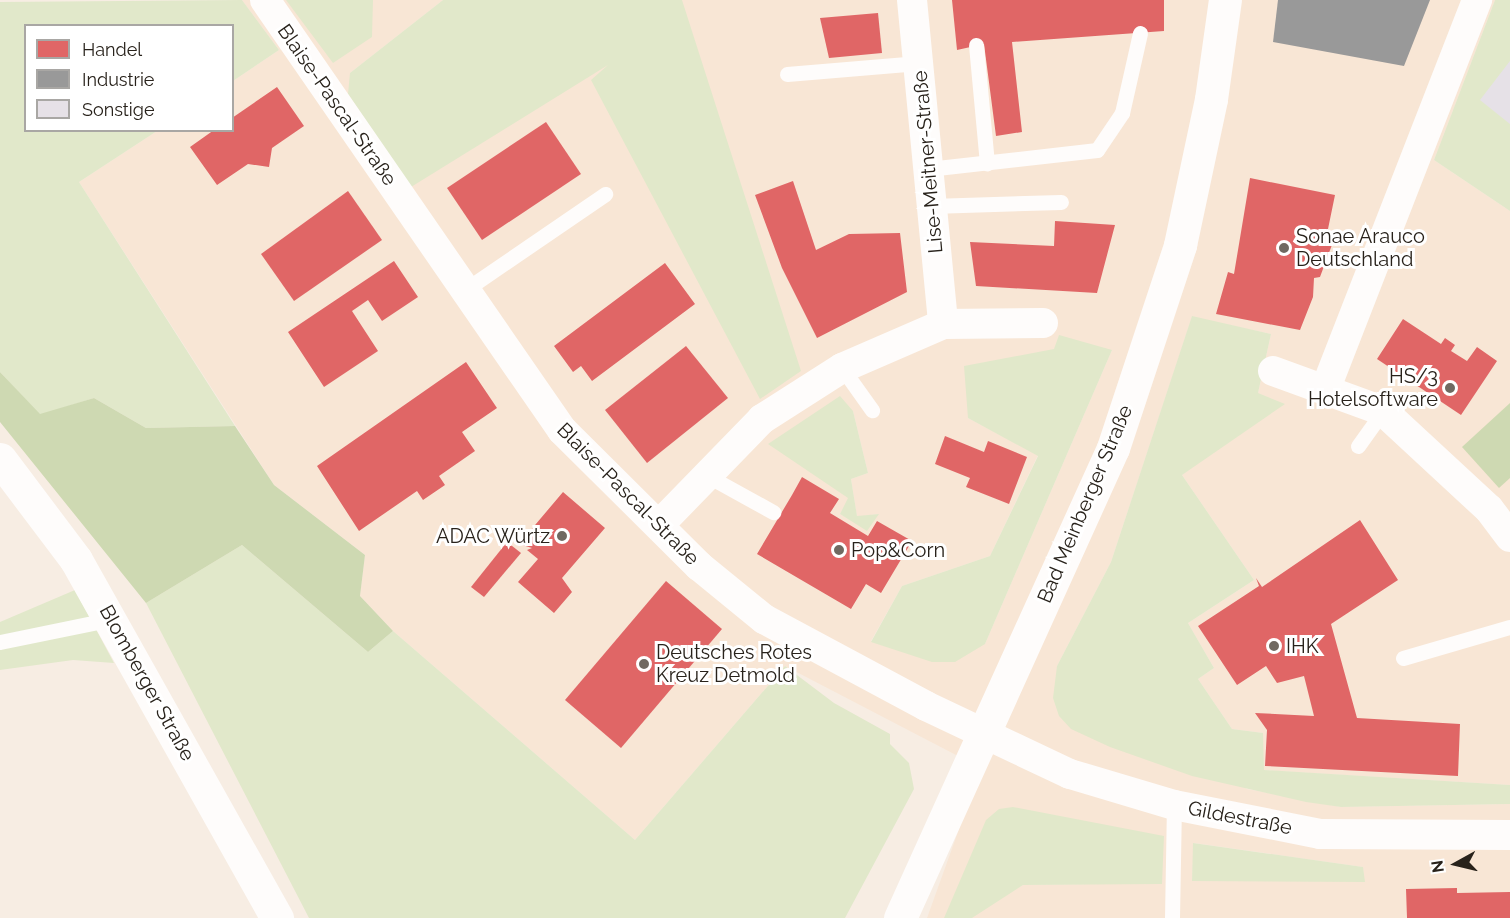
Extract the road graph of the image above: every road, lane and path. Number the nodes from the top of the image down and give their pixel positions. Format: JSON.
{"nodes":[{"id":1,"x":265,"y":0,"type":"edge"},
{"id":2,"x":912,"y":0,"type":"edge"},
{"id":3,"x":1225,"y":0,"type":"edge"},
{"id":4,"x":1478,"y":0,"type":"edge"},
{"id":5,"x":1140,"y":33,"type":"dead end"},
{"id":6,"x":976,"y":45,"type":"dead end"},
{"id":7,"x":919,"y":63,"type":"junction"},
{"id":8,"x":787,"y":74,"type":"dead end"},
{"id":9,"x":987,"y":163,"type":"junction"},
{"id":10,"x":928,"y":169,"type":"junction"},
{"id":11,"x":605,"y":194,"type":"dead end"},
{"id":12,"x":1061,"y":202,"type":"dead end"},
{"id":13,"x":931,"y":206,"type":"junction"},
{"id":14,"x":465,"y":290,"type":"junction"},
{"id":15,"x":1042,"y":323,"type":"dead end"},
{"id":16,"x":943,"y":324,"type":"junction"},
{"id":17,"x":842,"y":368,"type":"junction"},
{"id":18,"x":1274,"y":371,"type":"dead end"},
{"id":19,"x":1325,"y":390,"type":"junction"},
{"id":20,"x":872,"y":410,"type":"dead end"},
{"id":21,"x":1383,"y":411,"type":"junction"},
{"id":22,"x":1358,"y":446,"type":"dead end"},
{"id":23,"x":0,"y":459,"type":"edge"},
{"id":24,"x":706,"y":475,"type":"junction"},
{"id":25,"x":773,"y":512,"type":"dead end"},
{"id":26,"x":659,"y":525,"type":"junction"},
{"id":27,"x":1510,"y":537,"type":"edge"},
{"id":28,"x":112,"y":619,"type":"junction"},
{"id":29,"x":1510,"y":627,"type":"edge"},
{"id":30,"x":0,"y":642,"type":"edge"},
{"id":31,"x":1403,"y":658,"type":"dead end"},
{"id":32,"x":985,"y":731,"type":"junction"},
{"id":33,"x":1174,"y":805,"type":"junction"},
{"id":34,"x":1510,"y":835,"type":"edge"},
{"id":35,"x":278,"y":918,"type":"edge"},
{"id":36,"x":900,"y":918,"type":"edge"},
{"id":37,"x":1172,"y":918,"type":"edge"}],
"edges":[{"from":1,"to":14,"type":"street","name":"Blaise-Pascal-Straße"},
{"from":2,"to":7,"type":"street","name":"Lise-Meitner-Straße"},
{"from":3,"to":32,"type":"main road","name":"Bad Meinberger Straße"},
{"from":4,"to":19,"type":"street"},
{"from":5,"to":9,"type":"lane"},
{"from":6,"to":9,"type":"lane"},
{"from":7,"to":8,"type":"lane"},
{"from":7,"to":10,"type":"street","name":"Lise-Meitner-Straße"},
{"from":9,"to":10,"type":"lane"},
{"from":10,"to":13,"type":"street","name":"Lise-Meitner-Straße"},
{"from":11,"to":14,"type":"lane"},
{"from":12,"to":13,"type":"lane"},
{"from":13,"to":16,"type":"street","name":"Lise-Meitner-Straße"},
{"from":14,"to":26,"type":"street","name":"Blaise-Pascal-Straße"},
{"from":15,"to":16,"type":"street"},
{"from":16,"to":17,"type":"street"},
{"from":17,"to":20,"type":"lane"},
{"from":17,"to":24,"type":"street"},
{"from":18,"to":19,"type":"street"},
{"from":19,"to":21,"type":"street"},
{"from":21,"to":22,"type":"lane"},
{"from":21,"to":27,"type":"street"},
{"from":23,"to":28,"type":"main road","name":"Blomberger Straße"},
{"from":24,"to":25,"type":"lane"},
{"from":24,"to":26,"type":"street"},
{"from":26,"to":32,"type":"street","name":"Blaise-Pascal-Straße"},
{"from":28,"to":30,"type":"lane"},
{"from":28,"to":35,"type":"main road","name":"Blomberger Straße"},
{"from":29,"to":31,"type":"lane"},
{"from":32,"to":33,"type":"street","name":"Gildestraße"},
{"from":32,"to":36,"type":"main road","name":"Bad Meinberger Straße"},
{"from":33,"to":34,"type":"street","name":"Gildestraße"},
{"from":33,"to":37,"type":"lane"}]}
